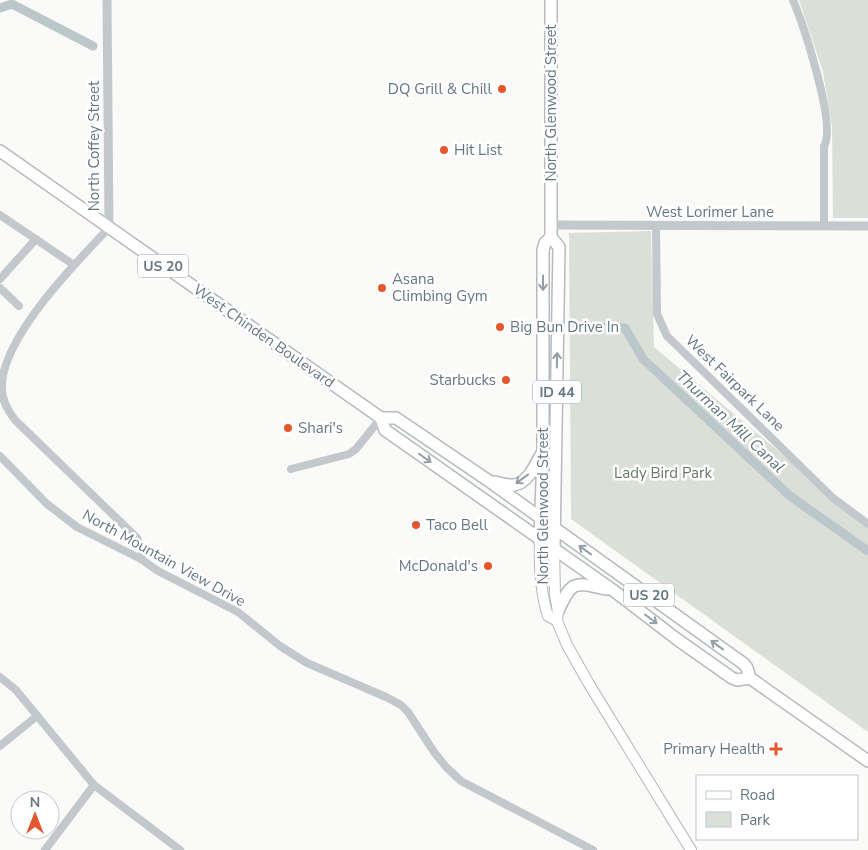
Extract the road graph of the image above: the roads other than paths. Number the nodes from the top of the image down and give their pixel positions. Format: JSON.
{"nodes":[{"id":1,"x":107,"y":0,"type":"edge"},
{"id":2,"x":551,"y":0,"type":"edge"},
{"id":3,"x":793,"y":0,"type":"edge"},
{"id":4,"x":0,"y":151,"type":"edge"},
{"id":5,"x":0,"y":215,"type":"edge"},
{"id":6,"x":656,"y":225,"type":"junction"},
{"id":7,"x":824,"y":226,"type":"junction"},
{"id":8,"x":868,"y":226,"type":"edge"},
{"id":9,"x":109,"y":228,"type":"junction"},
{"id":10,"x":551,"y":231,"type":"junction"},
{"id":11,"x":36,"y":239,"type":"junction"},
{"id":12,"x":74,"y":266,"type":"junction"},
{"id":13,"x":0,"y":279,"type":"edge"},
{"id":14,"x":0,"y":288,"type":"edge"},
{"id":15,"x":19,"y":306,"type":"dead end"},
{"id":16,"x":381,"y":418,"type":"junction"},
{"id":17,"x":543,"y":451,"type":"junction"},
{"id":18,"x":0,"y":456,"type":"edge"},
{"id":19,"x":291,"y":469,"type":"dead end"},
{"id":20,"x":489,"y":480,"type":"junction"},
{"id":21,"x":541,"y":518,"type":"junction"},
{"id":22,"x":868,"y":524,"type":"edge"},
{"id":23,"x":555,"y":528,"type":"junction"},
{"id":24,"x":540,"y":540,"type":"junction"},
{"id":25,"x":554,"y":549,"type":"junction"},
{"id":26,"x":141,"y":559,"type":"junction"},
{"id":27,"x":614,"y":591,"type":"junction"},
{"id":28,"x":558,"y":616,"type":"junction"},
{"id":29,"x":0,"y":677,"type":"edge"},
{"id":30,"x":750,"y":678,"type":"junction"},
{"id":31,"x":37,"y":716,"type":"junction"},
{"id":32,"x":0,"y":746,"type":"edge"},
{"id":33,"x":868,"y":761,"type":"edge"},
{"id":34,"x":94,"y":785,"type":"junction"},
{"id":35,"x":45,"y":850,"type":"edge"},
{"id":36,"x":180,"y":850,"type":"edge"},
{"id":37,"x":593,"y":850,"type":"edge"},
{"id":38,"x":691,"y":850,"type":"edge"}],
"edges":[{"from":1,"to":9,"type":"street","name":"North Coffey Street"},
{"from":2,"to":10,"type":"main road","name":"North Glenwood Street","number":"ID 44"},
{"from":3,"to":7,"type":"street"},
{"from":4,"to":9,"type":"main road","name":"West Chinden Boulevard","number":"US 20"},
{"from":5,"to":11,"type":"street"},
{"from":6,"to":7,"type":"street","name":"West Lorimer Lane"},
{"from":6,"to":10,"type":"street","name":"West Lorimer Lane"},
{"from":6,"to":22,"type":"street","name":"West Fairpark Lane"},
{"from":7,"to":8,"type":"street","name":"West Lorimer Lane"},
{"from":9,"to":12,"type":"street","name":"North Coffey Street"},
{"from":9,"to":16,"type":"main road","name":"West Chinden Boulevard","number":"US 20"},
{"from":10,"to":17,"type":"main road","name":"North Glenwood Street","number":"ID 44","one_way":true},
{"from":23,"to":10,"type":"main road","name":"North Glenwood Street","number":"ID 44","one_way":true},
{"from":11,"to":12,"type":"street"},
{"from":11,"to":13,"type":"street"},
{"from":12,"to":26,"type":"street","name":"North Coffey Street"},
{"from":14,"to":15,"type":"street"},
{"from":16,"to":19,"type":"street"},
{"from":16,"to":20,"type":"main road","name":"West Chinden Boulevard","number":"US 20"},
{"from":16,"to":24,"type":"main road","name":"West Chinden Boulevard","number":"US 20","one_way":true},
{"from":17,"to":20,"type":"main road","one_way":true},
{"from":17,"to":21,"type":"main road","name":"North Glenwood Street","number":"ID 44"},
{"from":18,"to":26,"type":"street","name":"North Mountain View Drive"},
{"from":20,"to":21,"type":"main road","name":"West Chinden Boulevard","number":"US 20"},
{"from":21,"to":23,"type":"main road","name":"West Chinden Boulevard","number":"US 20"},
{"from":21,"to":24,"type":"main road","name":"North Glenwood Street","number":"ID 44"},
{"from":23,"to":25,"type":"main road","name":"North Glenwood Street","number":"ID 44"},
{"from":30,"to":23,"type":"main road","name":"West Chinden Boulevard","number":"US 20","one_way":true},
{"from":24,"to":25,"type":"main road","name":"West Chinden Boulevard","number":"US 20"},
{"from":24,"to":28,"type":"main road","name":"North Glenwood Street"},
{"from":25,"to":27,"type":"main road","name":"West Chinden Boulevard","number":"US 20"},
{"from":25,"to":28,"type":"main road","name":"North Glenwood Street"},
{"from":26,"to":37,"type":"street","name":"North Mountain View Drive"},
{"from":27,"to":28,"type":"main road"},
{"from":27,"to":30,"type":"main road","name":"West Chinden Boulevard","number":"US 20","one_way":true},
{"from":28,"to":38,"type":"main road","name":"North Glenwood Street"},
{"from":29,"to":31,"type":"street"},
{"from":30,"to":33,"type":"main road","name":"West Chinden Boulevard","number":"US 20"},
{"from":31,"to":32,"type":"street"},
{"from":31,"to":34,"type":"street"},
{"from":34,"to":35,"type":"street"},
{"from":34,"to":36,"type":"street"}]}
